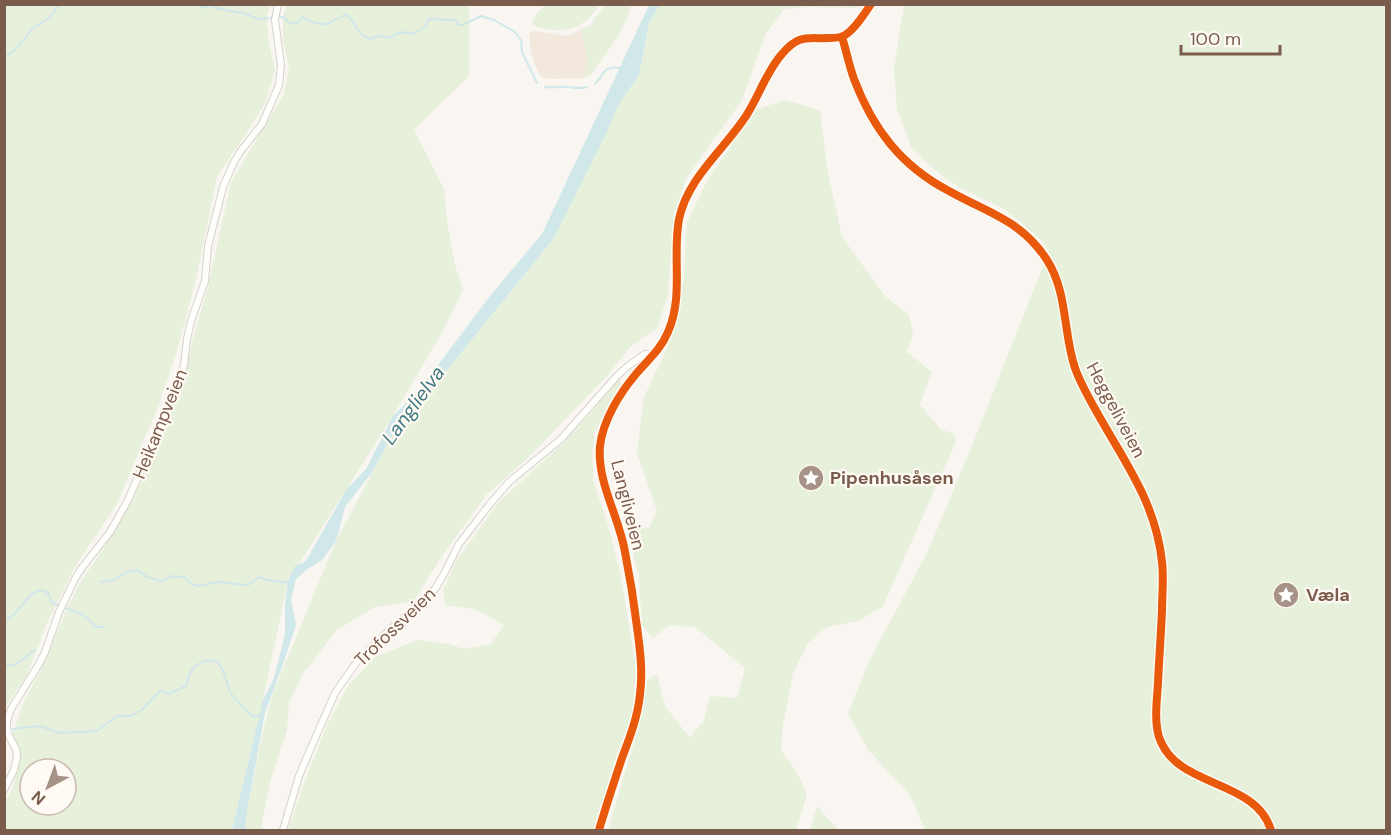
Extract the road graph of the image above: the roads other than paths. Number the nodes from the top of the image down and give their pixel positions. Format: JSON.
{"nodes":[{"id":1,"x":278,"y":4,"type":"edge"},
{"id":2,"x":872,"y":4,"type":"edge"},
{"id":3,"x":842,"y":36,"type":"junction"},
{"id":4,"x":653,"y":355,"type":"junction"},
{"id":5,"x":4,"y":790,"type":"edge"},
{"id":6,"x":283,"y":831,"type":"edge"},
{"id":7,"x":599,"y":831,"type":"edge"},
{"id":8,"x":1271,"y":831,"type":"edge"}],
"edges":[{"from":1,"to":5,"type":"street","name":"Heikampveien"},
{"from":2,"to":3,"type":"street"},
{"from":3,"to":4,"type":"street","name":"Langliveien"},
{"from":3,"to":8,"type":"street","name":"Heggeliveien"},
{"from":4,"to":6,"type":"street","name":"Trofossveien"},
{"from":4,"to":7,"type":"street","name":"Langliveien"}]}
